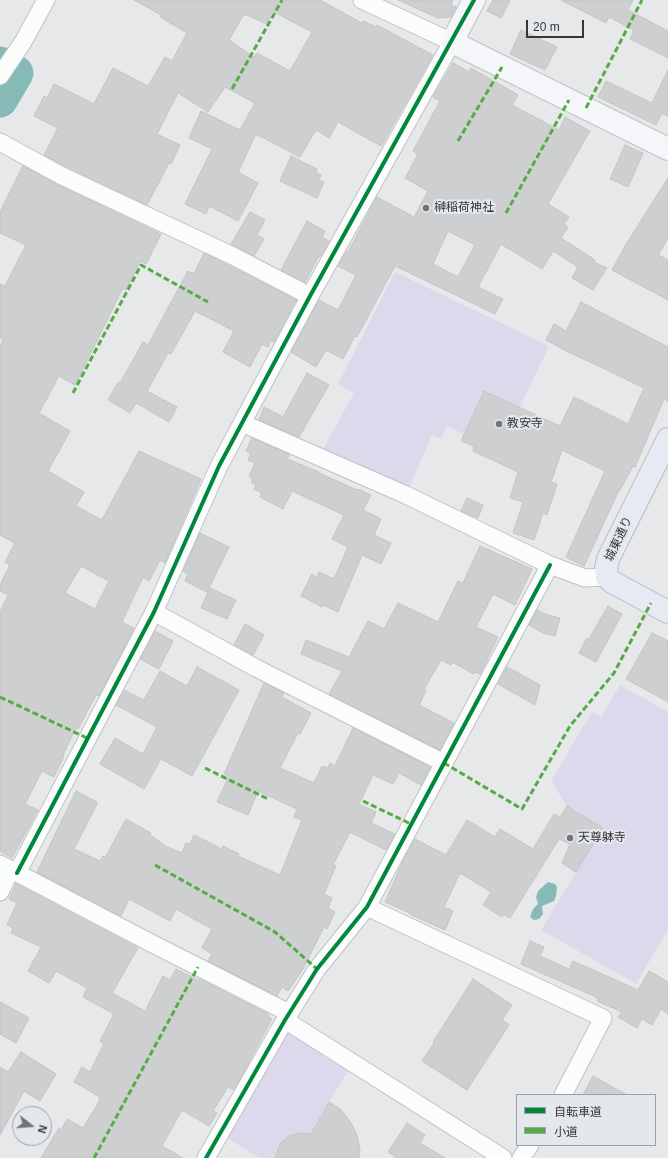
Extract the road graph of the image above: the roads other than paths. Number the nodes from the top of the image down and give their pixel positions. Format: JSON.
{"nodes":[{"id":1,"x":46,"y":0,"type":"edge"},
{"id":2,"x":362,"y":0,"type":"edge"},
{"id":3,"x":474,"y":0,"type":"edge"},
{"id":4,"x":452,"y":42,"type":"junction"},
{"id":5,"x":0,"y":76,"type":"edge"},
{"id":6,"x":0,"y":142,"type":"edge"},
{"id":7,"x":668,"y":149,"type":"edge"},
{"id":8,"x":310,"y":296,"type":"junction"},
{"id":9,"x":242,"y":423,"type":"junction"},
{"id":10,"x":668,"y":439,"type":"edge"},
{"id":11,"x":550,"y":565,"type":"junction"},
{"id":12,"x":607,"y":577,"type":"junction"},
{"id":13,"x":154,"y":612,"type":"junction"},
{"id":14,"x":668,"y":612,"type":"edge"},
{"id":15,"x":444,"y":763,"type":"junction"},
{"id":16,"x":9,"y":869,"type":"edge"},
{"id":17,"x":0,"y":892,"type":"edge"},
{"id":18,"x":367,"y":907,"type":"junction"},
{"id":19,"x":287,"y":1017,"type":"junction"},
{"id":20,"x":564,"y":1094,"type":"edge"},
{"id":21,"x":529,"y":1146,"type":"edge"},
{"id":22,"x":206,"y":1158,"type":"edge"},
{"id":23,"x":503,"y":1158,"type":"edge"},
{"id":24,"x":521,"y":1158,"type":"edge"}],
"edges":[{"from":1,"to":5,"type":"street"},
{"from":2,"to":4,"type":"street"},
{"from":3,"to":4,"type":"street"},
{"from":4,"to":7,"type":"street"},
{"from":4,"to":8,"type":"street"},
{"from":6,"to":8,"type":"street"},
{"from":8,"to":9,"type":"street"},
{"from":9,"to":11,"type":"street"},
{"from":9,"to":13,"type":"street"},
{"from":10,"to":12,"type":"highway","name":"城東通り"},
{"from":11,"to":12,"type":"street"},
{"from":11,"to":15,"type":"street"},
{"from":12,"to":14,"type":"highway","name":"城東通り"},
{"from":13,"to":15,"type":"street"},
{"from":13,"to":16,"type":"street"},
{"from":15,"to":18,"type":"street"},
{"from":16,"to":17,"type":"street"},
{"from":16,"to":19,"type":"street"},
{"from":18,"to":19,"type":"street"},
{"from":18,"to":20,"type":"street"},
{"from":19,"to":22,"type":"street"},
{"from":19,"to":23,"type":"street"},
{"from":21,"to":24,"type":"street"}]}
